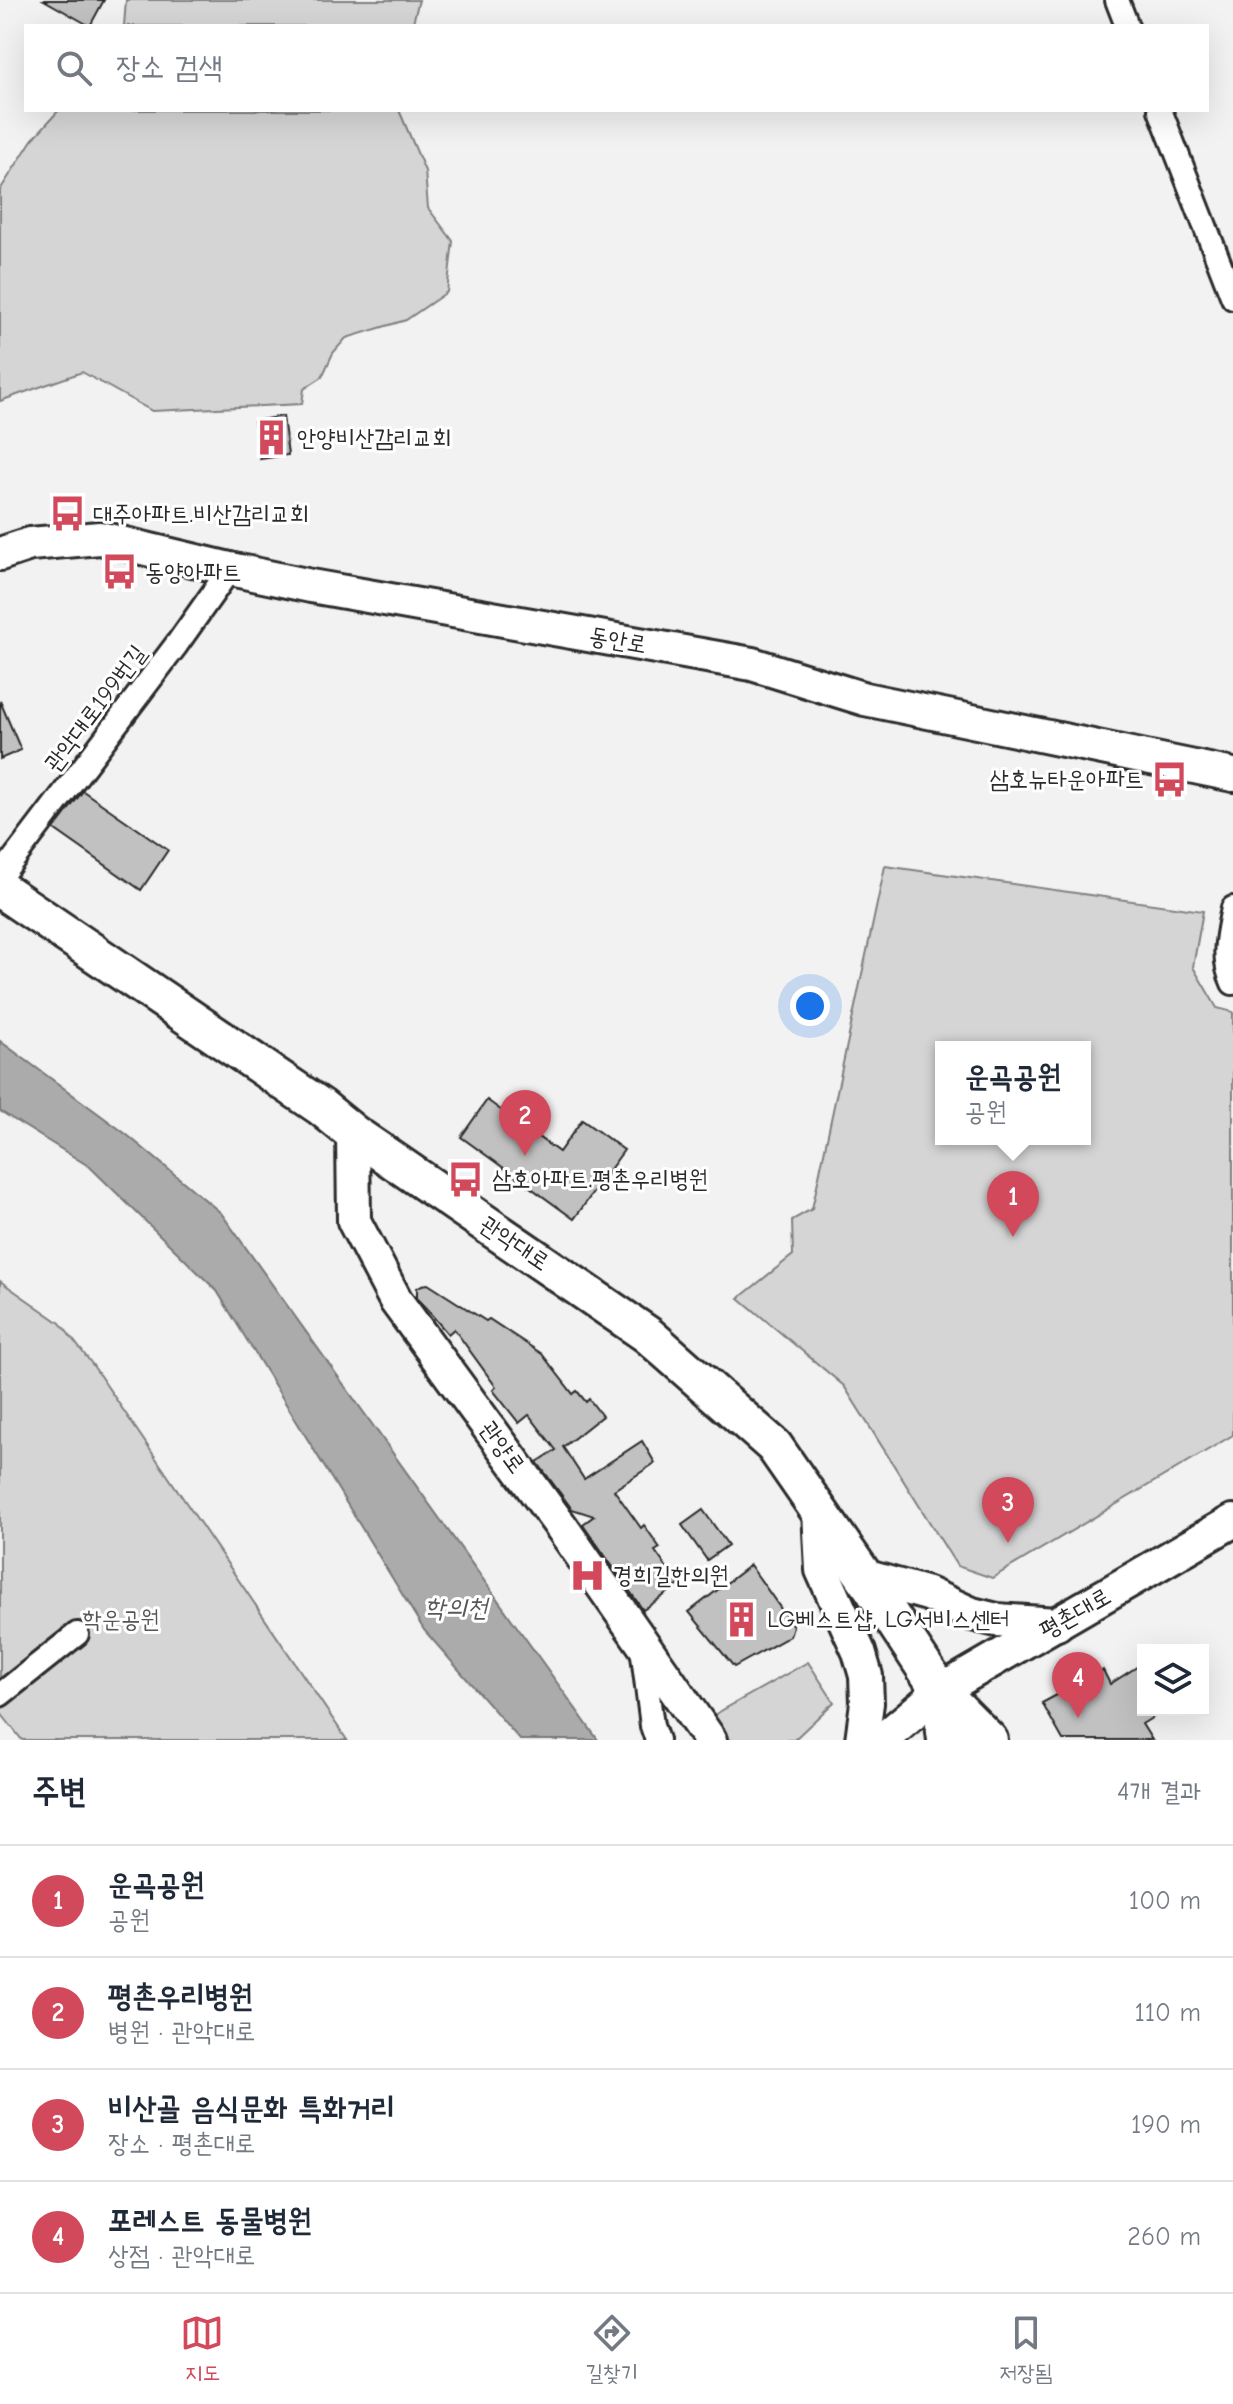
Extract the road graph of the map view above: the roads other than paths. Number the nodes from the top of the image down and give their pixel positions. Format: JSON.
{"nodes":[{"id":1,"x":1117,"y":0,"type":"edge"},
{"id":2,"x":1126,"y":24,"type":"edge"},
{"id":3,"x":1161,"y":112,"type":"edge"},
{"id":4,"x":1233,"y":298,"type":"edge"},
{"id":5,"x":0,"y":554,"type":"edge"},
{"id":6,"x":230,"y":569,"type":"junction"},
{"id":7,"x":1233,"y":775,"type":"edge"},
{"id":8,"x":0,"y":877,"type":"edge"},
{"id":9,"x":0,"y":889,"type":"edge"},
{"id":10,"x":1233,"y":908,"type":"edge"},
{"id":11,"x":1233,"y":983,"type":"edge"},
{"id":12,"x":353,"y":1133,"type":"junction"},
{"id":13,"x":819,"y":1511,"type":"junction"},
{"id":14,"x":1233,"y":1521,"type":"edge"},
{"id":15,"x":864,"y":1576,"type":"junction"},
{"id":16,"x":1057,"y":1624,"type":"junction"},
{"id":17,"x":77,"y":1634,"type":"dead end"},
{"id":18,"x":641,"y":1641,"type":"junction"},
{"id":19,"x":940,"y":1691,"type":"junction"},
{"id":20,"x":0,"y":1695,"type":"edge"},
{"id":21,"x":657,"y":1740,"type":"edge"},
{"id":22,"x":710,"y":1740,"type":"edge"},
{"id":23,"x":862,"y":1740,"type":"edge"},
{"id":24,"x":882,"y":1740,"type":"edge"},
{"id":25,"x":946,"y":1740,"type":"edge"},
{"id":26,"x":989,"y":1740,"type":"edge"}],
"edges":[{"from":1,"to":2,"type":"street"},
{"from":3,"to":4,"type":"street"},
{"from":5,"to":6,"type":"street","name":"동안로"},
{"from":6,"to":7,"type":"street","name":"동안로"},
{"from":6,"to":8,"type":"street","name":"관악대로199번길"},
{"from":9,"to":12,"type":"main road","name":"관악대로"},
{"from":10,"to":11,"type":"street"},
{"from":12,"to":13,"type":"main road","name":"관악대로"},
{"from":12,"to":18,"type":"street","name":"관양로"},
{"from":13,"to":15,"type":"main road","name":"관악대로"},
{"from":13,"to":23,"type":"street"},
{"from":14,"to":16,"type":"street","name":"평촌대로"},
{"from":15,"to":16,"type":"street"},
{"from":15,"to":19,"type":"main road","name":"관악대로"},
{"from":16,"to":19,"type":"street","name":"평촌대로"},
{"from":17,"to":20,"type":"street"},
{"from":18,"to":21,"type":"street"},
{"from":18,"to":22,"type":"street","name":"관양로"},
{"from":19,"to":24,"type":"street","name":"평촌대로"},
{"from":19,"to":25,"type":"main road","name":"관악대로"},
{"from":19,"to":26,"type":"main road","name":"관악대로"}]}
